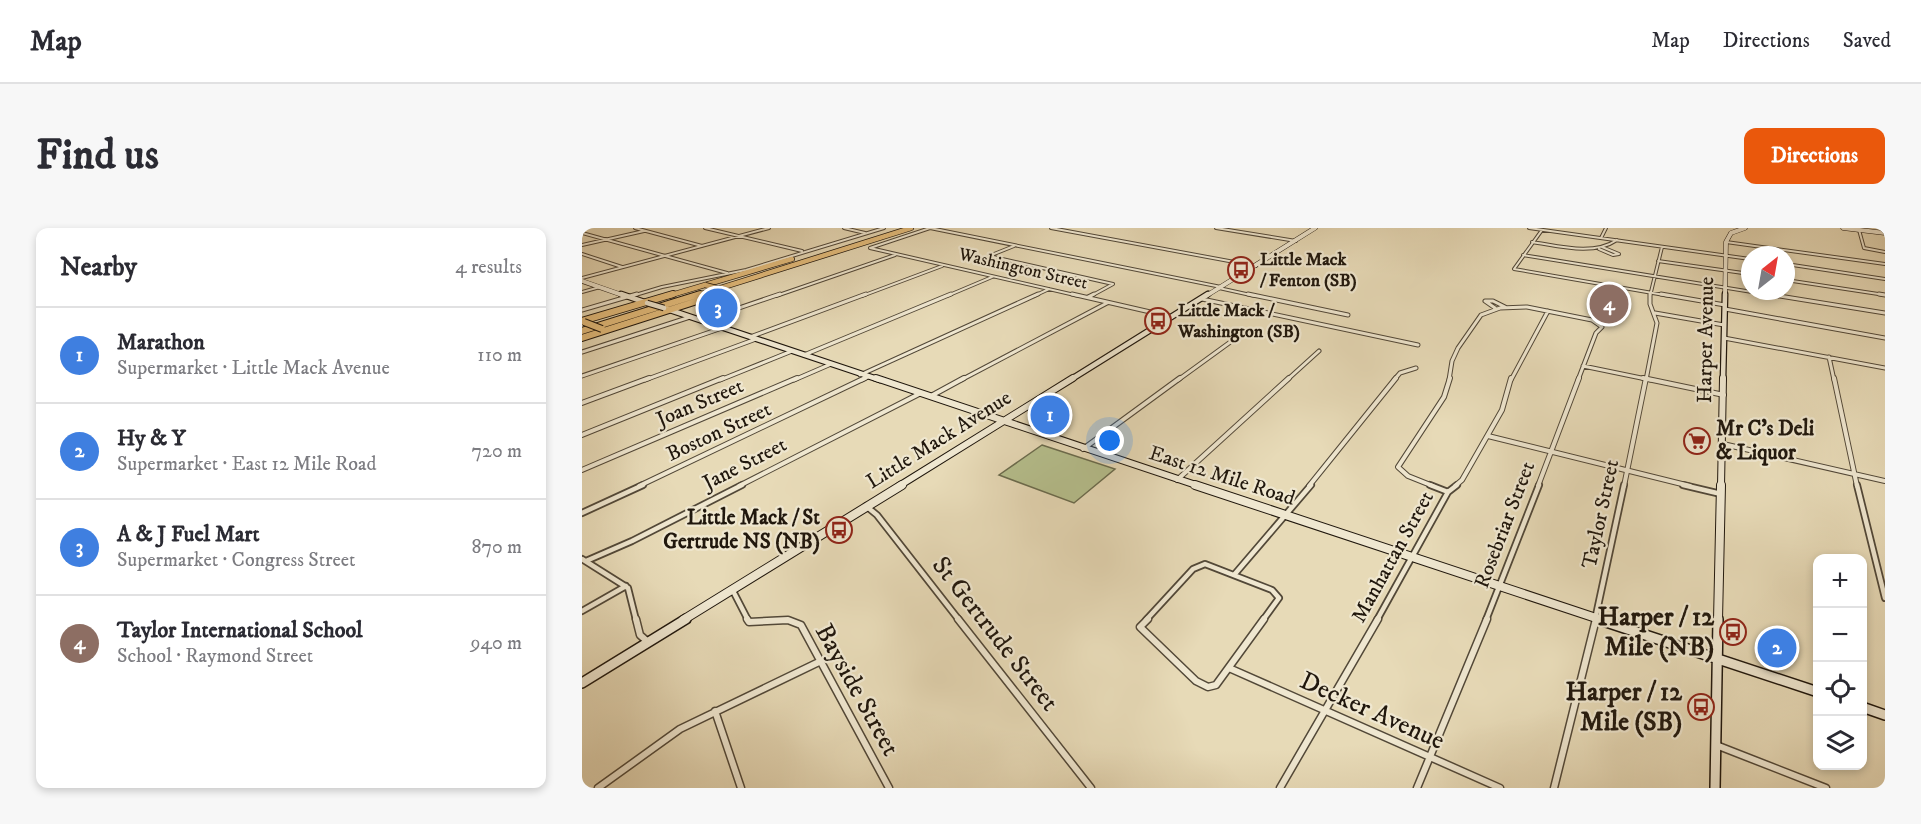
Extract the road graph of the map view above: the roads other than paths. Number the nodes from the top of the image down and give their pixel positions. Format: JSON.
{"nodes":[{"id":1,"x":635,"y":228,"type":"edge"},
{"id":2,"x":705,"y":228,"type":"edge"},
{"id":3,"x":769,"y":228,"type":"edge"},
{"id":4,"x":844,"y":228,"type":"edge"},
{"id":5,"x":884,"y":228,"type":"edge"},
{"id":6,"x":901,"y":228,"type":"edge"},
{"id":7,"x":911,"y":228,"type":"edge"},
{"id":8,"x":930,"y":228,"type":"edge"},
{"id":9,"x":1051,"y":228,"type":"edge"},
{"id":10,"x":1216,"y":228,"type":"edge"},
{"id":11,"x":1315,"y":228,"type":"edge"},
{"id":12,"x":1529,"y":228,"type":"edge"},
{"id":13,"x":1605,"y":228,"type":"edge"},
{"id":14,"x":1745,"y":228,"type":"edge"},
{"id":15,"x":1843,"y":228,"type":"edge"},
{"id":16,"x":645,"y":230,"type":"junction"},
{"id":17,"x":1542,"y":230,"type":"junction"},
{"id":18,"x":1859,"y":230,"type":"junction"},
{"id":19,"x":1885,"y":232,"type":"edge"},
{"id":20,"x":582,"y":233,"type":"edge"},
{"id":21,"x":867,"y":233,"type":"junction"},
{"id":22,"x":738,"y":236,"type":"junction"},
{"id":23,"x":1601,"y":238,"type":"junction"},
{"id":24,"x":607,"y":239,"type":"junction"},
{"id":25,"x":1617,"y":240,"type":"junction"},
{"id":26,"x":1296,"y":241,"type":"junction"},
{"id":27,"x":1532,"y":242,"type":"junction"},
{"id":28,"x":1726,"y":242,"type":"junction"},
{"id":29,"x":582,"y":245,"type":"edge"},
{"id":30,"x":857,"y":245,"type":"junction"},
{"id":31,"x":1015,"y":245,"type":"junction"},
{"id":32,"x":703,"y":246,"type":"junction"},
{"id":33,"x":1602,"y":247,"type":"junction"},
{"id":34,"x":1662,"y":247,"type":"junction"},
{"id":35,"x":1597,"y":248,"type":"junction"},
{"id":36,"x":804,"y":252,"type":"junction"},
{"id":37,"x":1885,"y":252,"type":"edge"},
{"id":38,"x":582,"y":254,"type":"edge"},
{"id":39,"x":896,"y":254,"type":"junction"},
{"id":40,"x":1523,"y":255,"type":"junction"},
{"id":41,"x":664,"y":256,"type":"junction"},
{"id":42,"x":1726,"y":256,"type":"junction"},
{"id":43,"x":1741,"y":258,"type":"edge"},
{"id":44,"x":1658,"y":261,"type":"junction"},
{"id":45,"x":1885,"y":264,"type":"edge"},
{"id":46,"x":944,"y":265,"type":"junction"},
{"id":47,"x":1795,"y":265,"type":"edge"},
{"id":48,"x":1256,"y":266,"type":"junction"},
{"id":49,"x":623,"y":267,"type":"junction"},
{"id":50,"x":1726,"y":270,"type":"junction"},
{"id":51,"x":1741,"y":272,"type":"edge"},
{"id":52,"x":729,"y":274,"type":"junction"},
{"id":53,"x":1655,"y":274,"type":"junction"},
{"id":54,"x":994,"y":276,"type":"junction"},
{"id":55,"x":582,"y":279,"type":"edge"},
{"id":56,"x":1885,"y":279,"type":"edge"},
{"id":57,"x":1795,"y":281,"type":"edge"},
{"id":58,"x":698,"y":285,"type":"junction"},
{"id":59,"x":600,"y":287,"type":"junction"},
{"id":60,"x":1220,"y":287,"type":"junction"},
{"id":61,"x":1725,"y":287,"type":"junction"},
{"id":62,"x":1049,"y":289,"type":"junction"},
{"id":63,"x":1650,"y":291,"type":"junction"},
{"id":64,"x":582,"y":292,"type":"edge"},
{"id":65,"x":724,"y":292,"type":"junction"},
{"id":66,"x":1885,"y":295,"type":"edge"},
{"id":67,"x":628,"y":296,"type":"junction"},
{"id":68,"x":1087,"y":297,"type":"junction"},
{"id":69,"x":1202,"y":299,"type":"junction"},
{"id":70,"x":646,"y":302,"type":"junction"},
{"id":71,"x":1108,"y":302,"type":"junction"},
{"id":72,"x":1505,"y":307,"type":"junction"},
{"id":73,"x":1725,"y":307,"type":"junction"},
{"id":74,"x":1495,"y":309,"type":"junction"},
{"id":75,"x":582,"y":310,"type":"edge"},
{"id":76,"x":668,"y":310,"type":"junction"},
{"id":77,"x":1548,"y":311,"type":"junction"},
{"id":78,"x":1655,"y":313,"type":"junction"},
{"id":79,"x":1885,"y":313,"type":"edge"},
{"id":80,"x":1348,"y":315,"type":"dead end"},
{"id":81,"x":690,"y":317,"type":"junction"},
{"id":82,"x":1172,"y":317,"type":"junction"},
{"id":83,"x":701,"y":321,"type":"junction"},
{"id":84,"x":583,"y":324,"type":"edge"},
{"id":85,"x":1724,"y":325,"type":"junction"},
{"id":86,"x":722,"y":327,"type":"junction"},
{"id":87,"x":612,"y":329,"type":"junction"},
{"id":88,"x":1240,"y":335,"type":"dead end"},
{"id":89,"x":582,"y":338,"type":"edge"},
{"id":90,"x":753,"y":338,"type":"junction"},
{"id":91,"x":1724,"y":338,"type":"junction"},
{"id":92,"x":1885,"y":338,"type":"edge"},
{"id":93,"x":1418,"y":345,"type":"dead end"},
{"id":94,"x":792,"y":351,"type":"junction"},
{"id":95,"x":1319,"y":351,"type":"dead end"},
{"id":96,"x":582,"y":352,"type":"edge"},
{"id":97,"x":804,"y":355,"type":"junction"},
{"id":98,"x":1829,"y":357,"type":"junction"},
{"id":99,"x":831,"y":364,"type":"junction"},
{"id":100,"x":1583,"y":366,"type":"junction"},
{"id":101,"x":1416,"y":368,"type":"dead end"},
{"id":102,"x":1885,"y":368,"type":"edge"},
{"id":103,"x":860,"y":375,"type":"junction"},
{"id":104,"x":582,"y":376,"type":"edge"},
{"id":105,"x":868,"y":377,"type":"junction"},
{"id":106,"x":1646,"y":379,"type":"junction"},
{"id":107,"x":919,"y":394,"type":"junction"},
{"id":108,"x":1724,"y":395,"type":"junction"},
{"id":109,"x":929,"y":397,"type":"junction"},
{"id":110,"x":582,"y":404,"type":"edge"},
{"id":111,"x":1002,"y":422,"type":"junction"},
{"id":112,"x":582,"y":435,"type":"edge"},
{"id":113,"x":1488,"y":436,"type":"junction"},
{"id":114,"x":1723,"y":444,"type":"junction"},
{"id":115,"x":1083,"y":449,"type":"junction"},
{"id":116,"x":1551,"y":451,"type":"junction"},
{"id":117,"x":582,"y":470,"type":"edge"},
{"id":118,"x":1627,"y":470,"type":"junction"},
{"id":119,"x":1854,"y":474,"type":"junction"},
{"id":120,"x":1177,"y":480,"type":"junction"},
{"id":121,"x":1885,"y":481,"type":"edge"},
{"id":122,"x":1448,"y":492,"type":"junction"},
{"id":123,"x":1721,"y":494,"type":"junction"},
{"id":124,"x":866,"y":506,"type":"junction"},
{"id":125,"x":582,"y":513,"type":"edge"},
{"id":126,"x":1285,"y":515,"type":"junction"},
{"id":127,"x":1413,"y":558,"type":"junction"},
{"id":128,"x":584,"y":560,"type":"edge"},
{"id":129,"x":1234,"y":575,"type":"junction"},
{"id":130,"x":626,"y":586,"type":"junction"},
{"id":131,"x":1500,"y":587,"type":"junction"},
{"id":132,"x":732,"y":589,"type":"junction"},
{"id":133,"x":1885,"y":598,"type":"edge"},
{"id":134,"x":582,"y":611,"type":"edge"},
{"id":135,"x":1596,"y":618,"type":"junction"},
{"id":136,"x":648,"y":642,"type":"junction"},
{"id":137,"x":1718,"y":659,"type":"junction"},
{"id":138,"x":821,"y":661,"type":"junction"},
{"id":139,"x":1229,"y":668,"type":"junction"},
{"id":140,"x":582,"y":683,"type":"edge"},
{"id":141,"x":1813,"y":690,"type":"edge"},
{"id":142,"x":1867,"y":708,"type":"edge"},
{"id":143,"x":716,"y":711,"type":"junction"},
{"id":144,"x":1324,"y":711,"type":"junction"},
{"id":145,"x":1885,"y":715,"type":"edge"},
{"id":146,"x":1716,"y":745,"type":"junction"},
{"id":147,"x":1429,"y":757,"type":"junction"},
{"id":148,"x":598,"y":788,"type":"edge"},
{"id":149,"x":741,"y":788,"type":"edge"},
{"id":150,"x":889,"y":788,"type":"edge"},
{"id":151,"x":1091,"y":788,"type":"edge"},
{"id":152,"x":1280,"y":788,"type":"edge"},
{"id":153,"x":1417,"y":788,"type":"edge"},
{"id":154,"x":1500,"y":788,"type":"edge"},
{"id":155,"x":1554,"y":788,"type":"edge"},
{"id":156,"x":1715,"y":788,"type":"edge"},
{"id":157,"x":1826,"y":788,"type":"edge"}],
"edges":[{"from":1,"to":16,"type":"street"},
{"from":2,"to":22,"type":"street"},
{"from":3,"to":22,"type":"street"},
{"from":4,"to":21,"type":"street"},
{"from":5,"to":21,"type":"street"},
{"from":6,"to":58,"type":"highway"},
{"from":6,"to":84,"type":"highway"},
{"from":7,"to":30,"type":"highway"},
{"from":8,"to":31,"type":"street"},
{"from":8,"to":39,"type":"street","name":"Washington Street"},
{"from":9,"to":48,"type":"street"},
{"from":10,"to":26,"type":"street"},
{"from":11,"to":26,"type":"main road","name":"Little Mack Avenue"},
{"from":12,"to":17,"type":"street"},
{"from":13,"to":23,"type":"street"},
{"from":14,"to":28,"type":"main road"},
{"from":15,"to":18,"type":"main road"},
{"from":16,"to":24,"type":"street"},
{"from":16,"to":32,"type":"street"},
{"from":17,"to":23,"type":"street"},
{"from":17,"to":27,"type":"street"},
{"from":18,"to":19,"type":"main road"},
{"from":18,"to":37,"type":"street"},
{"from":20,"to":24,"type":"street"},
{"from":21,"to":36,"type":"street"},
{"from":22,"to":32,"type":"street"},
{"from":22,"to":36,"type":"street"},
{"from":23,"to":25,"type":"street"},
{"from":24,"to":29,"type":"street"},
{"from":24,"to":41,"type":"street"},
{"from":25,"to":33,"type":"street"},
{"from":25,"to":34,"type":"street"},
{"from":26,"to":48,"type":"main road","name":"Little Mack Avenue"},
{"from":27,"to":35,"type":"street"},
{"from":27,"to":40,"type":"street"},
{"from":28,"to":42,"type":"main road","name":"Harper Avenue"},
{"from":28,"to":45,"type":"street"},
{"from":30,"to":65,"type":"highway"},
{"from":30,"to":84,"type":"highway"},
{"from":31,"to":60,"type":"street"},
{"from":31,"to":68,"type":"street"},
{"from":32,"to":41,"type":"street"},
{"from":33,"to":35,"type":"street"},
{"from":33,"to":35,"type":"street"},
{"from":34,"to":42,"type":"street"},
{"from":34,"to":44,"type":"street","name":"Taylor Street"},
{"from":36,"to":52,"type":"street"},
{"from":38,"to":49,"type":"street"},
{"from":39,"to":46,"type":"street","name":"Washington Street"},
{"from":39,"to":83,"type":"street"},
{"from":40,"to":53,"type":"street"},
{"from":40,"to":63,"type":"street"},
{"from":41,"to":49,"type":"street"},
{"from":41,"to":52,"type":"street"},
{"from":42,"to":43,"type":"street"},
{"from":42,"to":50,"type":"main road","name":"Harper Avenue"},
{"from":44,"to":50,"type":"street"},
{"from":44,"to":53,"type":"street","name":"Taylor Street"},
{"from":46,"to":54,"type":"street","name":"Washington Street"},
{"from":46,"to":90,"type":"street"},
{"from":47,"to":56,"type":"street"},
{"from":48,"to":60,"type":"main road","name":"Little Mack Avenue"},
{"from":49,"to":55,"type":"street"},
{"from":50,"to":51,"type":"street"},
{"from":50,"to":61,"type":"main road","name":"Harper Avenue"},
{"from":52,"to":67,"type":"street"},
{"from":53,"to":61,"type":"street"},
{"from":53,"to":63,"type":"street","name":"Taylor Street"},
{"from":54,"to":62,"type":"street","name":"Washington Street"},
{"from":54,"to":97,"type":"street"},
{"from":55,"to":59,"type":"main road","name":"East 12 Mile Road"},
{"from":57,"to":66,"type":"street"},
{"from":58,"to":65,"type":"highway","bridge":true},
{"from":58,"to":70,"type":"highway"},
{"from":59,"to":64,"type":"street"},
{"from":59,"to":67,"type":"main road","name":"East 12 Mile Road"},
{"from":60,"to":69,"type":"main road","name":"Little Mack Avenue"},
{"from":60,"to":80,"type":"street"},
{"from":61,"to":73,"type":"main road","name":"Harper Avenue"},
{"from":61,"to":79,"type":"street"},
{"from":62,"to":68,"type":"street","name":"Washington Street"},
{"from":62,"to":103,"type":"street"},
{"from":63,"to":73,"type":"street"},
{"from":63,"to":78,"type":"street","name":"Taylor Street"},
{"from":65,"to":76,"type":"highway"},
{"from":67,"to":70,"type":"main road","name":"East 12 Mile Road"},
{"from":67,"to":75,"type":"street"},
{"from":68,"to":71,"type":"street","name":"Washington Street"},
{"from":69,"to":82,"type":"main road","name":"Little Mack Avenue"},
{"from":69,"to":93,"type":"street"},
{"from":70,"to":76,"type":"main road","name":"East 12 Mile Road","bridge":true},
{"from":70,"to":84,"type":"highway"},
{"from":71,"to":82,"type":"street","name":"Washington Street"},
{"from":71,"to":109,"type":"street"},
{"from":72,"to":74,"type":"street"},
{"from":72,"to":74,"type":"street"},
{"from":72,"to":77,"type":"street"},
{"from":73,"to":85,"type":"main road","name":"Harper Avenue"},
{"from":73,"to":92,"type":"street"},
{"from":74,"to":122,"type":"street"},
{"from":76,"to":81,"type":"main road","name":"East 12 Mile Road"},
{"from":76,"to":87,"type":"highway"},
{"from":77,"to":100,"type":"street","name":"Rosebriar Street"},
{"from":77,"to":113,"type":"street","name":"Manhattan Street"},
{"from":78,"to":85,"type":"street"},
{"from":78,"to":106,"type":"street","name":"Taylor Street"},
{"from":81,"to":83,"type":"main road","name":"East 12 Mile Road"},
{"from":81,"to":96,"type":"street"},
{"from":82,"to":111,"type":"main road","name":"Little Mack Avenue"},
{"from":83,"to":86,"type":"main road","name":"East 12 Mile Road"},
{"from":84,"to":87,"type":"highway","bridge":true},
{"from":85,"to":91,"type":"main road","name":"Harper Avenue"},
{"from":86,"to":90,"type":"main road","name":"East 12 Mile Road"},
{"from":86,"to":104,"type":"street"},
{"from":87,"to":89,"type":"highway"},
{"from":88,"to":115,"type":"street"},
{"from":90,"to":94,"type":"main road","name":"East 12 Mile Road"},
{"from":90,"to":110,"type":"street"},
{"from":91,"to":98,"type":"street"},
{"from":91,"to":108,"type":"main road","name":"Harper Avenue"},
{"from":94,"to":97,"type":"main road","name":"East 12 Mile Road"},
{"from":94,"to":112,"type":"street"},
{"from":95,"to":120,"type":"street"},
{"from":97,"to":99,"type":"main road","name":"East 12 Mile Road"},
{"from":98,"to":102,"type":"street"},
{"from":98,"to":119,"type":"street"},
{"from":99,"to":103,"type":"main road","name":"East 12 Mile Road"},
{"from":99,"to":117,"type":"street","name":"Joan Street"},
{"from":100,"to":106,"type":"street"},
{"from":100,"to":116,"type":"street","name":"Rosebriar Street"},
{"from":101,"to":126,"type":"street"},
{"from":103,"to":105,"type":"main road","name":"East 12 Mile Road"},
{"from":105,"to":107,"type":"main road","name":"East 12 Mile Road"},
{"from":105,"to":125,"type":"street","name":"Boston Street"},
{"from":106,"to":108,"type":"street"},
{"from":106,"to":118,"type":"street","name":"Taylor Street"},
{"from":107,"to":109,"type":"main road","name":"East 12 Mile Road"},
{"from":107,"to":128,"type":"street","name":"Jane Street"},
{"from":108,"to":114,"type":"main road","name":"Harper Avenue"},
{"from":109,"to":111,"type":"main road","name":"East 12 Mile Road"},
{"from":111,"to":115,"type":"main road","name":"East 12 Mile Road"},
{"from":111,"to":124,"type":"main road","name":"Little Mack Avenue"},
{"from":113,"to":116,"type":"street"},
{"from":113,"to":122,"type":"street","name":"Manhattan Street"},
{"from":114,"to":119,"type":"street"},
{"from":114,"to":123,"type":"main road","name":"Harper Avenue"},
{"from":115,"to":120,"type":"main road","name":"East 12 Mile Road"},
{"from":116,"to":118,"type":"street"},
{"from":116,"to":131,"type":"street","name":"Rosebriar Street"},
{"from":118,"to":123,"type":"street"},
{"from":118,"to":135,"type":"street","name":"Taylor Street"},
{"from":119,"to":121,"type":"street"},
{"from":119,"to":133,"type":"street"},
{"from":120,"to":126,"type":"main road","name":"East 12 Mile Road"},
{"from":122,"to":127,"type":"street","name":"Manhattan Street"},
{"from":123,"to":137,"type":"main road","name":"Harper Avenue"},
{"from":124,"to":132,"type":"main road","name":"Little Mack Avenue"},
{"from":124,"to":151,"type":"street","name":"St Gertrude Street"},
{"from":126,"to":127,"type":"main road","name":"East 12 Mile Road"},
{"from":126,"to":129,"type":"street"},
{"from":127,"to":131,"type":"main road","name":"East 12 Mile Road"},
{"from":127,"to":144,"type":"street","name":"Manhattan Street"},
{"from":128,"to":130,"type":"street"},
{"from":129,"to":139,"type":"street"},
{"from":129,"to":139,"type":"street"},
{"from":130,"to":134,"type":"street"},
{"from":130,"to":136,"type":"street"},
{"from":131,"to":135,"type":"main road","name":"East 12 Mile Road"},
{"from":131,"to":147,"type":"street","name":"Rosebriar Street"},
{"from":132,"to":136,"type":"main road","name":"Little Mack Avenue"},
{"from":132,"to":138,"type":"street","name":"Bayside Street"},
{"from":135,"to":137,"type":"main road","name":"East 12 Mile Road"},
{"from":135,"to":155,"type":"street","name":"Taylor Street"},
{"from":136,"to":140,"type":"main road","name":"Little Mack Avenue"},
{"from":137,"to":141,"type":"main road","name":"East 12 Mile Road"},
{"from":137,"to":146,"type":"main road","name":"Harper Avenue"},
{"from":138,"to":143,"type":"street"},
{"from":138,"to":150,"type":"street","name":"Bayside Street"},
{"from":139,"to":144,"type":"street","name":"Decker Avenue"},
{"from":142,"to":145,"type":"main road"},
{"from":143,"to":148,"type":"street"},
{"from":143,"to":149,"type":"street"},
{"from":144,"to":147,"type":"street","name":"Decker Avenue"},
{"from":144,"to":152,"type":"street","name":"Manhattan Street"},
{"from":146,"to":156,"type":"main road","name":"Harper Avenue"},
{"from":146,"to":157,"type":"street"},
{"from":147,"to":153,"type":"street","name":"Rosebriar Street"},
{"from":147,"to":154,"type":"street","name":"Decker Avenue"}]}
